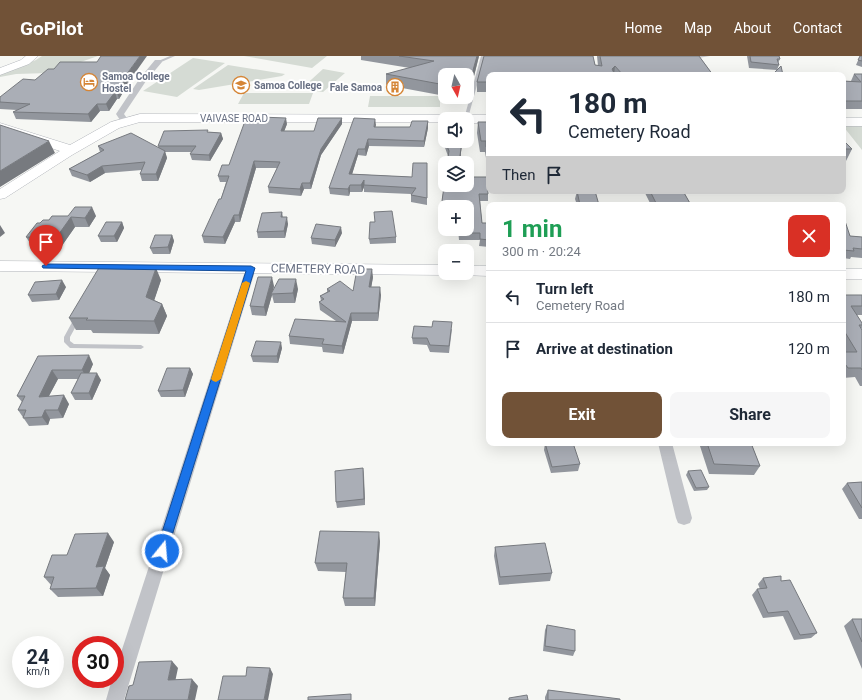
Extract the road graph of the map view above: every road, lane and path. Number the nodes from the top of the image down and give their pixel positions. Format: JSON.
{"nodes":[{"id":1,"x":33,"y":56,"type":"edge"},
{"id":2,"x":173,"y":56,"type":"edge"},
{"id":3,"x":483,"y":56,"type":"edge"},
{"id":4,"x":708,"y":56,"type":"edge"},
{"id":5,"x":699,"y":59,"type":"edge"},
{"id":6,"x":158,"y":62,"type":"joint"},
{"id":7,"x":0,"y":72,"type":"edge"},
{"id":8,"x":468,"y":112,"type":"edge"},
{"id":9,"x":438,"y":118,"type":"edge"},
{"id":10,"x":474,"y":118,"type":"edge"},
{"id":11,"x":486,"y":119,"type":"edge"},
{"id":12,"x":125,"y":121,"type":"junction"},
{"id":13,"x":846,"y":122,"type":"edge"},
{"id":14,"x":862,"y":122,"type":"edge"},
{"id":15,"x":0,"y":127,"type":"edge"},
{"id":16,"x":71,"y":150,"type":"junction"},
{"id":17,"x":0,"y":195,"type":"edge"},
{"id":18,"x":0,"y":266,"type":"edge"},
{"id":19,"x":251,"y":268,"type":"junction"},
{"id":20,"x":438,"y":270,"type":"edge"},
{"id":21,"x":474,"y":271,"type":"edge"},
{"id":22,"x":486,"y":271,"type":"edge"},
{"id":23,"x":846,"y":274,"type":"edge"},
{"id":24,"x":862,"y":274,"type":"edge"},
{"id":25,"x":82,"y":311,"type":"edge"},
{"id":26,"x":141,"y":347,"type":"dead end"},
{"id":27,"x":666,"y":446,"type":"edge"},
{"id":28,"x":684,"y":518,"type":"dead end"},
{"id":29,"x":115,"y":700,"type":"edge"}],
"edges":[{"from":1,"to":7,"type":"main road"},
{"from":2,"to":6,"type":"lane"},
{"from":3,"to":8,"type":"lane"},
{"from":4,"to":5,"type":"lane"},
{"from":6,"to":12,"type":"street"},
{"from":9,"to":12,"type":"main road","name":"VAIVASE ROAD"},
{"from":10,"to":11,"type":"main road","name":"VAIVASE ROAD"},
{"from":12,"to":16,"type":"main road","name":"VAIVASE ROAD"},
{"from":13,"to":14,"type":"main road"},
{"from":15,"to":16,"type":"main road"},
{"from":16,"to":17,"type":"main road","name":"VAIVASE ROAD"},
{"from":18,"to":19,"type":"main road","name":"CEMETERY ROAD"},
{"from":19,"to":20,"type":"main road","name":"CEMETERY ROAD"},
{"from":19,"to":29,"type":"street"},
{"from":21,"to":22,"type":"main road"},
{"from":23,"to":24,"type":"main road"},
{"from":25,"to":26,"type":"lane"},
{"from":27,"to":28,"type":"street"}]}
